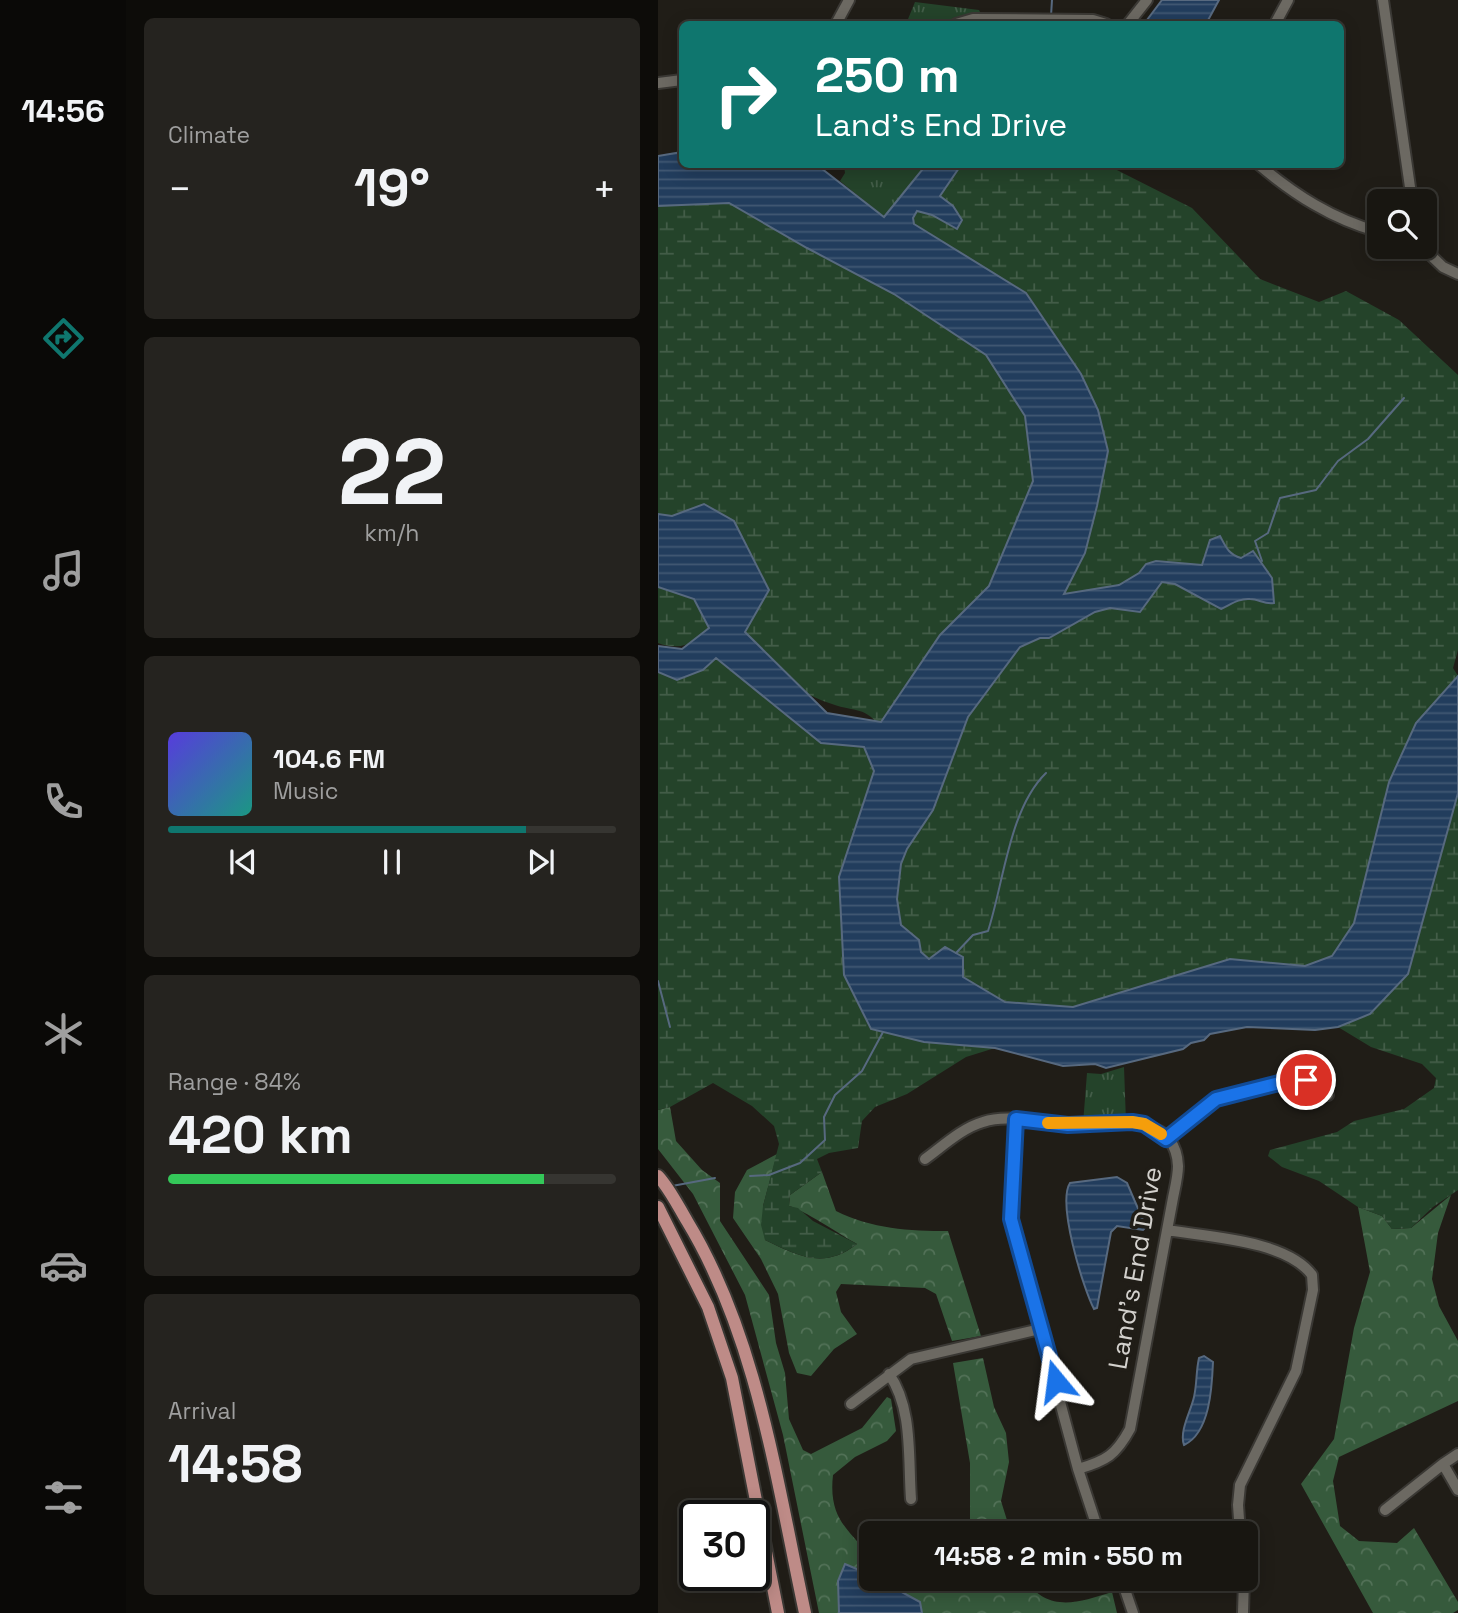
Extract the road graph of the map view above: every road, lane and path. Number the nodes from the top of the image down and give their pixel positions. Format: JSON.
{"nodes":[{"id":1,"x":1147,"y":0,"type":"edge"},
{"id":2,"x":1288,"y":0,"type":"edge"},
{"id":3,"x":1383,"y":0,"type":"edge"},
{"id":4,"x":843,"y":2,"type":"edge"},
{"id":5,"x":837,"y":21,"type":"edge"},
{"id":6,"x":966,"y":21,"type":"edge"},
{"id":7,"x":1096,"y":21,"type":"edge"},
{"id":8,"x":1130,"y":21,"type":"edge"},
{"id":9,"x":1277,"y":21,"type":"edge"},
{"id":10,"x":679,"y":80,"type":"edge"},
{"id":11,"x":658,"y":83,"type":"edge"},
{"id":12,"x":1263,"y":168,"type":"edge"},
{"id":13,"x":1410,"y":189,"type":"edge"},
{"id":14,"x":1367,"y":228,"type":"edge"},
{"id":15,"x":1435,"y":259,"type":"edge"},
{"id":16,"x":1458,"y":274,"type":"edge"},
{"id":17,"x":1328,"y":1095,"type":"dead end"},
{"id":18,"x":1016,"y":1119,"type":"junction"},
{"id":19,"x":1166,"y":1139,"type":"junction"},
{"id":20,"x":925,"y":1159,"type":"dead end"},
{"id":21,"x":658,"y":1176,"type":"edge"},
{"id":22,"x":658,"y":1207,"type":"edge"},
{"id":23,"x":1167,"y":1230,"type":"junction"},
{"id":24,"x":1041,"y":1329,"type":"junction"},
{"id":25,"x":889,"y":1374,"type":"junction"},
{"id":26,"x":851,"y":1404,"type":"dead end"},
{"id":27,"x":1458,"y":1454,"type":"edge"},
{"id":28,"x":1443,"y":1464,"type":"junction"},
{"id":29,"x":1078,"y":1469,"type":"junction"},
{"id":30,"x":1458,"y":1490,"type":"edge"},
{"id":31,"x":911,"y":1499,"type":"dead end"},
{"id":32,"x":1385,"y":1510,"type":"dead end"},
{"id":33,"x":1095,"y":1521,"type":"edge"},
{"id":34,"x":1239,"y":1521,"type":"edge"},
{"id":35,"x":1125,"y":1591,"type":"edge"},
{"id":36,"x":1244,"y":1591,"type":"edge"},
{"id":37,"x":778,"y":1613,"type":"edge"},
{"id":38,"x":805,"y":1613,"type":"edge"},
{"id":39,"x":1133,"y":1613,"type":"edge"},
{"id":40,"x":1243,"y":1613,"type":"edge"}],
"edges":[{"from":1,"to":8,"type":"street"},
{"from":2,"to":9,"type":"street"},
{"from":3,"to":13,"type":"street"},
{"from":4,"to":5,"type":"street"},
{"from":6,"to":7,"type":"street"},
{"from":10,"to":11,"type":"street"},
{"from":12,"to":14,"type":"street"},
{"from":15,"to":16,"type":"street"},
{"from":17,"to":19,"type":"street"},
{"from":18,"to":19,"type":"street","name":"Land's End Drive"},
{"from":18,"to":20,"type":"street","name":"Land's End Drive"},
{"from":18,"to":24,"type":"street"},
{"from":19,"to":23,"type":"street","name":"Land's End Drive"},
{"from":21,"to":38,"type":"main road"},
{"from":22,"to":37,"type":"main road"},
{"from":23,"to":29,"type":"street","name":"Land's End Drive"},
{"from":23,"to":34,"type":"street"},
{"from":24,"to":25,"type":"street"},
{"from":24,"to":29,"type":"street"},
{"from":25,"to":26,"type":"street"},
{"from":25,"to":31,"type":"street"},
{"from":27,"to":28,"type":"street"},
{"from":28,"to":30,"type":"street"},
{"from":28,"to":32,"type":"street"},
{"from":29,"to":33,"type":"street"},
{"from":35,"to":39,"type":"street"},
{"from":36,"to":40,"type":"street"}]}
